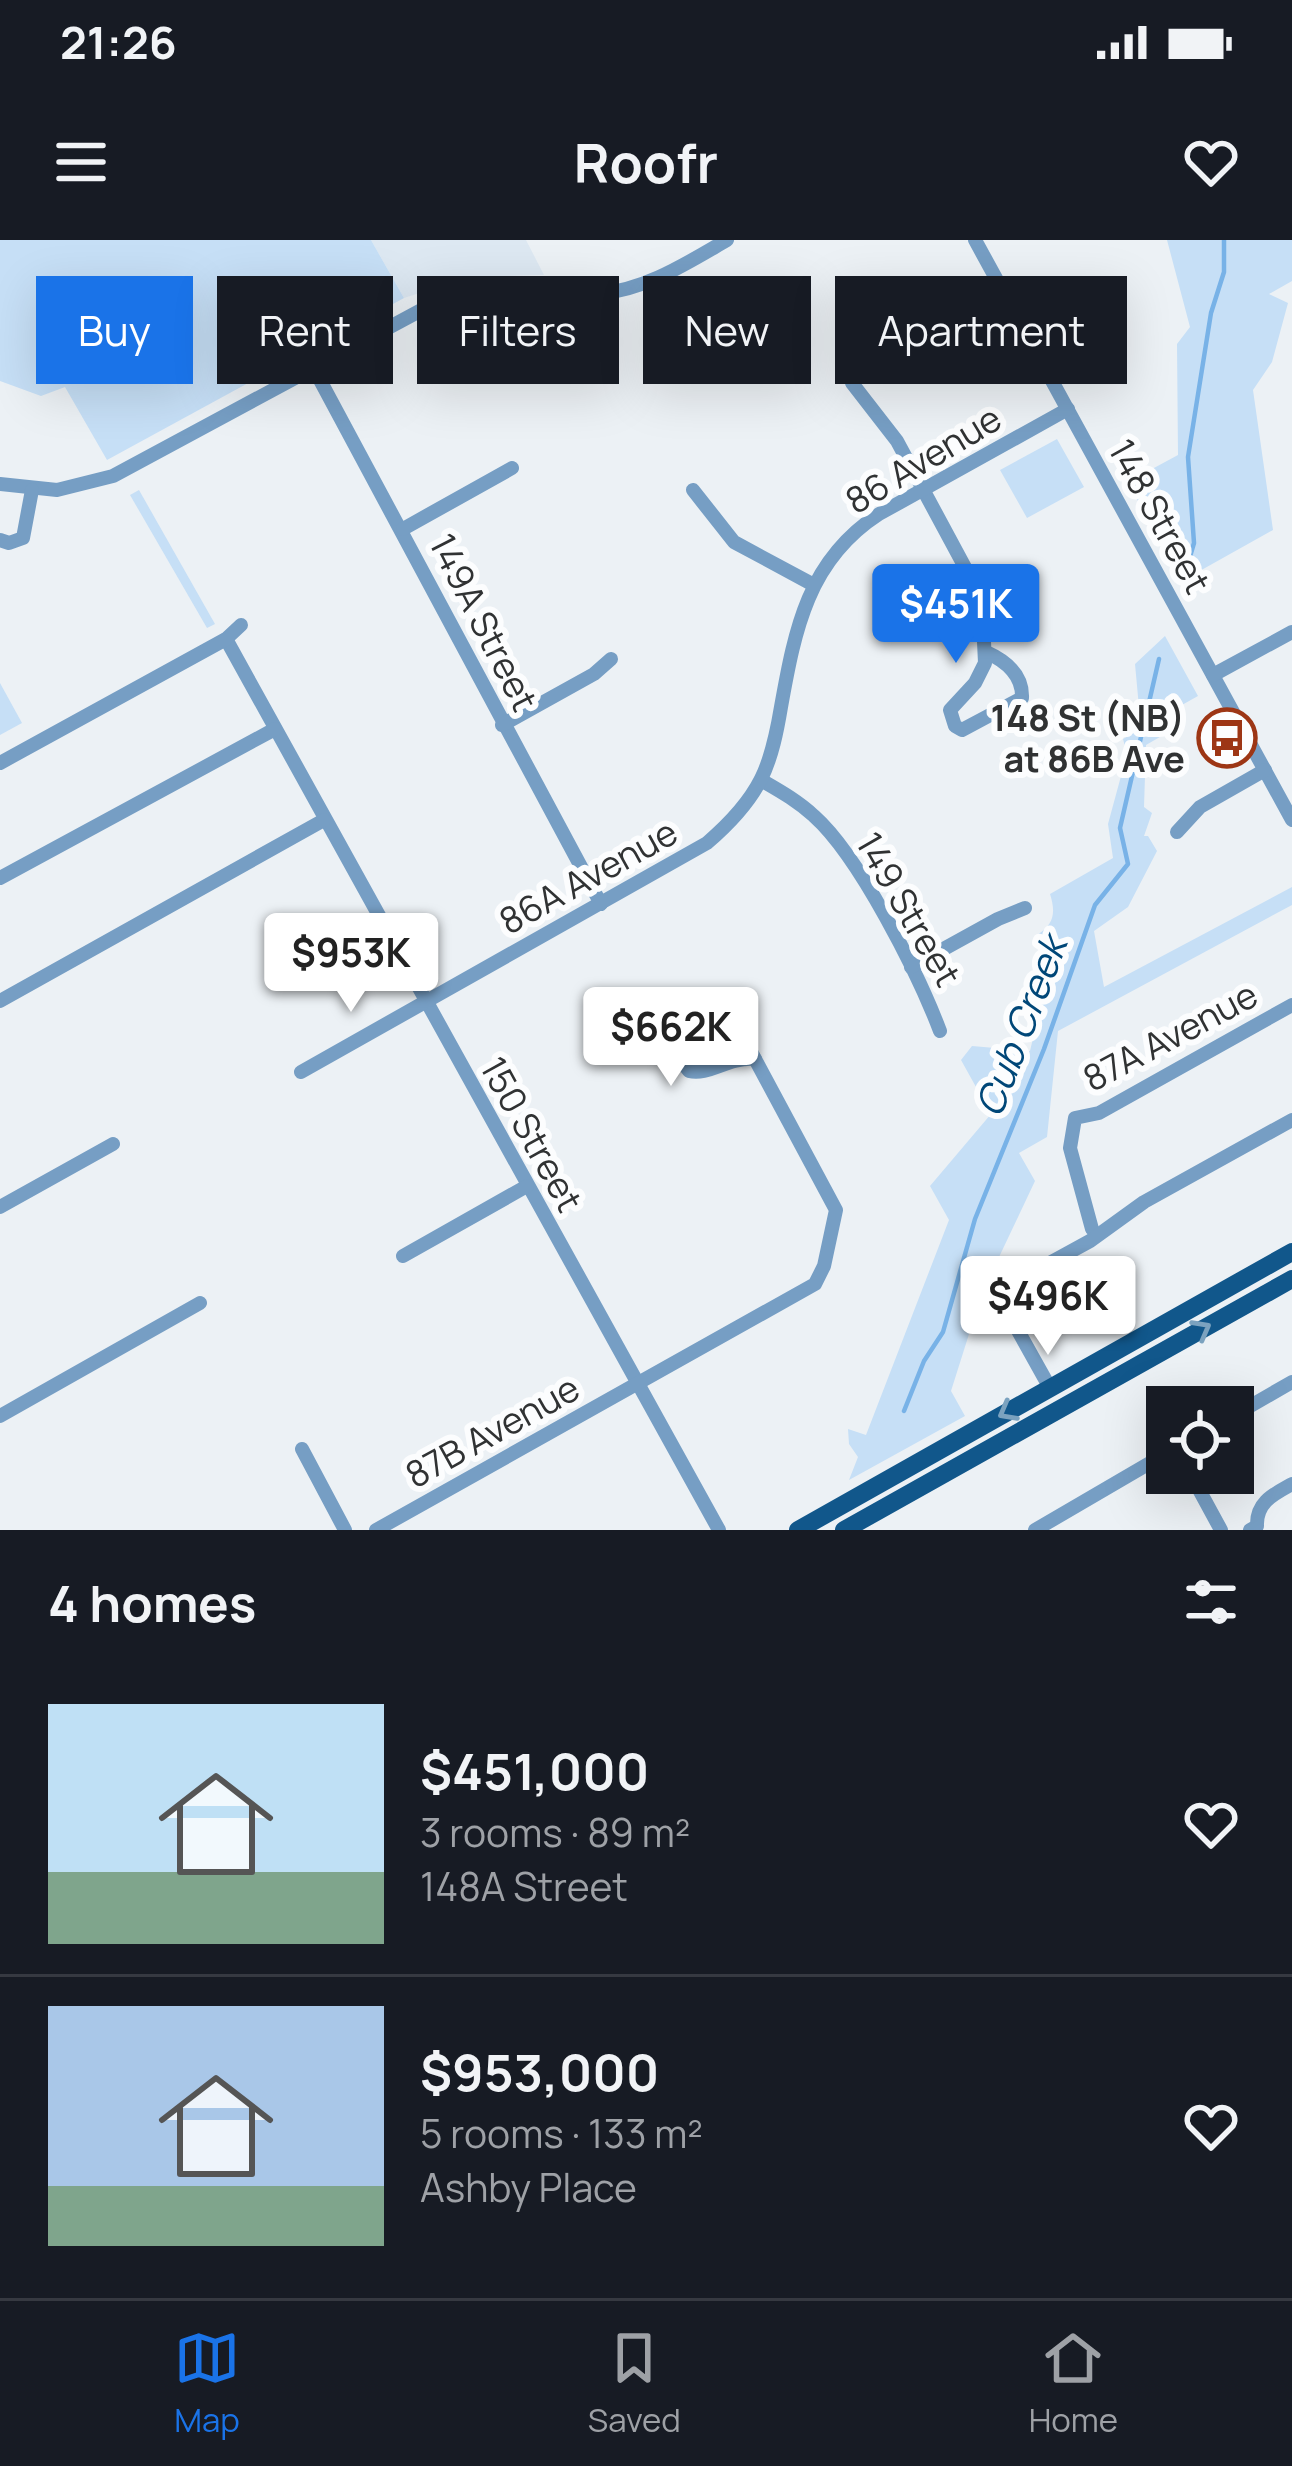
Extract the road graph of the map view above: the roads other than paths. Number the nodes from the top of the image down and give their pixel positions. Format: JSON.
{"nodes":[{"id":1,"x":975,"y":240,"type":"edge"},
{"id":2,"x":725,"y":241,"type":"edge"},
{"id":3,"x":393,"y":323,"type":"edge"},
{"id":4,"x":282,"y":384,"type":"edge"},
{"id":5,"x":323,"y":384,"type":"edge"},
{"id":6,"x":853,"y":384,"type":"edge"},
{"id":7,"x":1068,"y":409,"type":"junction"},
{"id":8,"x":512,"y":468,"type":"dead end"},
{"id":9,"x":1,"y":488,"type":"edge"},
{"id":10,"x":32,"y":490,"type":"junction"},
{"id":11,"x":693,"y":490,"type":"dead end"},
{"id":12,"x":923,"y":490,"type":"junction"},
{"id":13,"x":403,"y":529,"type":"junction"},
{"id":14,"x":0,"y":540,"type":"edge"},
{"id":15,"x":812,"y":584,"type":"junction"},
{"id":16,"x":241,"y":625,"type":"dead end"},
{"id":17,"x":1292,"y":632,"type":"edge"},
{"id":18,"x":226,"y":639,"type":"junction"},
{"id":19,"x":986,"y":652,"type":"junction"},
{"id":20,"x":611,"y":659,"type":"dead end"},
{"id":21,"x":1213,"y":675,"type":"junction"},
{"id":22,"x":502,"y":725,"type":"junction"},
{"id":23,"x":275,"y":729,"type":"junction"},
{"id":24,"x":0,"y":763,"type":"edge"},
{"id":25,"x":1265,"y":770,"type":"junction"},
{"id":26,"x":761,"y":779,"type":"junction"},
{"id":27,"x":324,"y":820,"type":"junction"},
{"id":28,"x":1292,"y":820,"type":"edge"},
{"id":29,"x":1178,"y":832,"type":"dead end"},
{"id":30,"x":0,"y":878,"type":"edge"},
{"id":31,"x":601,"y":904,"type":"junction"},
{"id":32,"x":1025,"y":908,"type":"dead end"},
{"id":33,"x":911,"y":967,"type":"junction"},
{"id":34,"x":0,"y":1001,"type":"edge"},
{"id":35,"x":424,"y":1002,"type":"junction"},
{"id":36,"x":1292,"y":1005,"type":"edge"},
{"id":37,"x":940,"y":1030,"type":"dead end"},
{"id":38,"x":755,"y":1059,"type":"junction"},
{"id":39,"x":301,"y":1072,"type":"dead end"},
{"id":40,"x":1292,"y":1120,"type":"edge"},
{"id":41,"x":113,"y":1144,"type":"dead end"},
{"id":42,"x":526,"y":1186,"type":"junction"},
{"id":43,"x":0,"y":1207,"type":"edge"},
{"id":44,"x":1092,"y":1229,"type":"dead end"},
{"id":45,"x":1292,"y":1252,"type":"edge"},
{"id":46,"x":403,"y":1256,"type":"dead end"},
{"id":47,"x":1292,"y":1279,"type":"edge"},
{"id":48,"x":200,"y":1304,"type":"dead end"},
{"id":49,"x":1292,"y":1382,"type":"edge"},
{"id":50,"x":637,"y":1384,"type":"junction"},
{"id":51,"x":1050,"y":1388,"type":"junction"},
{"id":52,"x":1254,"y":1404,"type":"edge"},
{"id":53,"x":0,"y":1416,"type":"edge"},
{"id":54,"x":302,"y":1448,"type":"dead end"},
{"id":55,"x":1146,"y":1466,"type":"edge"},
{"id":56,"x":1292,"y":1484,"type":"edge"},
{"id":57,"x":1201,"y":1494,"type":"edge"},
{"id":58,"x":1255,"y":1529,"type":"edge"},
{"id":59,"x":345,"y":1530,"type":"edge"},
{"id":60,"x":376,"y":1530,"type":"edge"},
{"id":61,"x":719,"y":1530,"type":"edge"},
{"id":62,"x":798,"y":1530,"type":"edge"},
{"id":63,"x":844,"y":1530,"type":"edge"},
{"id":64,"x":1034,"y":1530,"type":"edge"},
{"id":65,"x":1221,"y":1530,"type":"edge"}],
"edges":[{"from":1,"to":7,"type":"street","name":"148 Street"},
{"from":2,"to":3,"type":"street"},
{"from":4,"to":10,"type":"street"},
{"from":5,"to":13,"type":"street","name":"149A Street"},
{"from":6,"to":12,"type":"street"},
{"from":7,"to":12,"type":"street","name":"86 Avenue"},
{"from":7,"to":21,"type":"street","name":"148 Street"},
{"from":8,"to":13,"type":"street"},
{"from":9,"to":10,"type":"street"},
{"from":10,"to":14,"type":"street"},
{"from":11,"to":15,"type":"street"},
{"from":12,"to":15,"type":"street","name":"86 Avenue"},
{"from":12,"to":19,"type":"street"},
{"from":13,"to":22,"type":"street","name":"149A Street"},
{"from":15,"to":26,"type":"street","name":"86 Avenue"},
{"from":16,"to":18,"type":"street"},
{"from":17,"to":21,"type":"street"},
{"from":18,"to":23,"type":"street","name":"150 Street"},
{"from":18,"to":24,"type":"street"},
{"from":19,"to":19,"type":"street"},
{"from":20,"to":22,"type":"street"},
{"from":21,"to":25,"type":"street","name":"148 Street"},
{"from":22,"to":31,"type":"street","name":"149A Street"},
{"from":23,"to":27,"type":"street","name":"150 Street"},
{"from":23,"to":30,"type":"street"},
{"from":25,"to":28,"type":"street","name":"148 Street"},
{"from":25,"to":29,"type":"street"},
{"from":26,"to":31,"type":"street","name":"86A Avenue"},
{"from":26,"to":33,"type":"street","name":"149 Street"},
{"from":27,"to":34,"type":"street"},
{"from":27,"to":35,"type":"street","name":"150 Street"},
{"from":31,"to":35,"type":"street","name":"86A Avenue"},
{"from":32,"to":33,"type":"street"},
{"from":33,"to":37,"type":"street","name":"149 Street"},
{"from":35,"to":39,"type":"street","name":"86A Avenue"},
{"from":35,"to":42,"type":"street","name":"150 Street"},
{"from":36,"to":44,"type":"street","name":"87A Avenue"},
{"from":38,"to":38,"type":"street"},
{"from":38,"to":50,"type":"street","name":"87B Avenue"},
{"from":40,"to":51,"type":"street"},
{"from":41,"to":43,"type":"street"},
{"from":42,"to":46,"type":"street"},
{"from":42,"to":50,"type":"street","name":"150 Street"},
{"from":45,"to":51,"type":"main road"},
{"from":63,"to":47,"type":"main road","one_way":true},
{"from":48,"to":53,"type":"street"},
{"from":49,"to":52,"type":"street"},
{"from":50,"to":60,"type":"street","name":"87B Avenue"},
{"from":50,"to":61,"type":"street","name":"150 Street"},
{"from":51,"to":62,"type":"main road","one_way":true},
{"from":54,"to":59,"type":"street"},
{"from":55,"to":64,"type":"street"},
{"from":56,"to":58,"type":"street"},
{"from":57,"to":65,"type":"street"}]}
